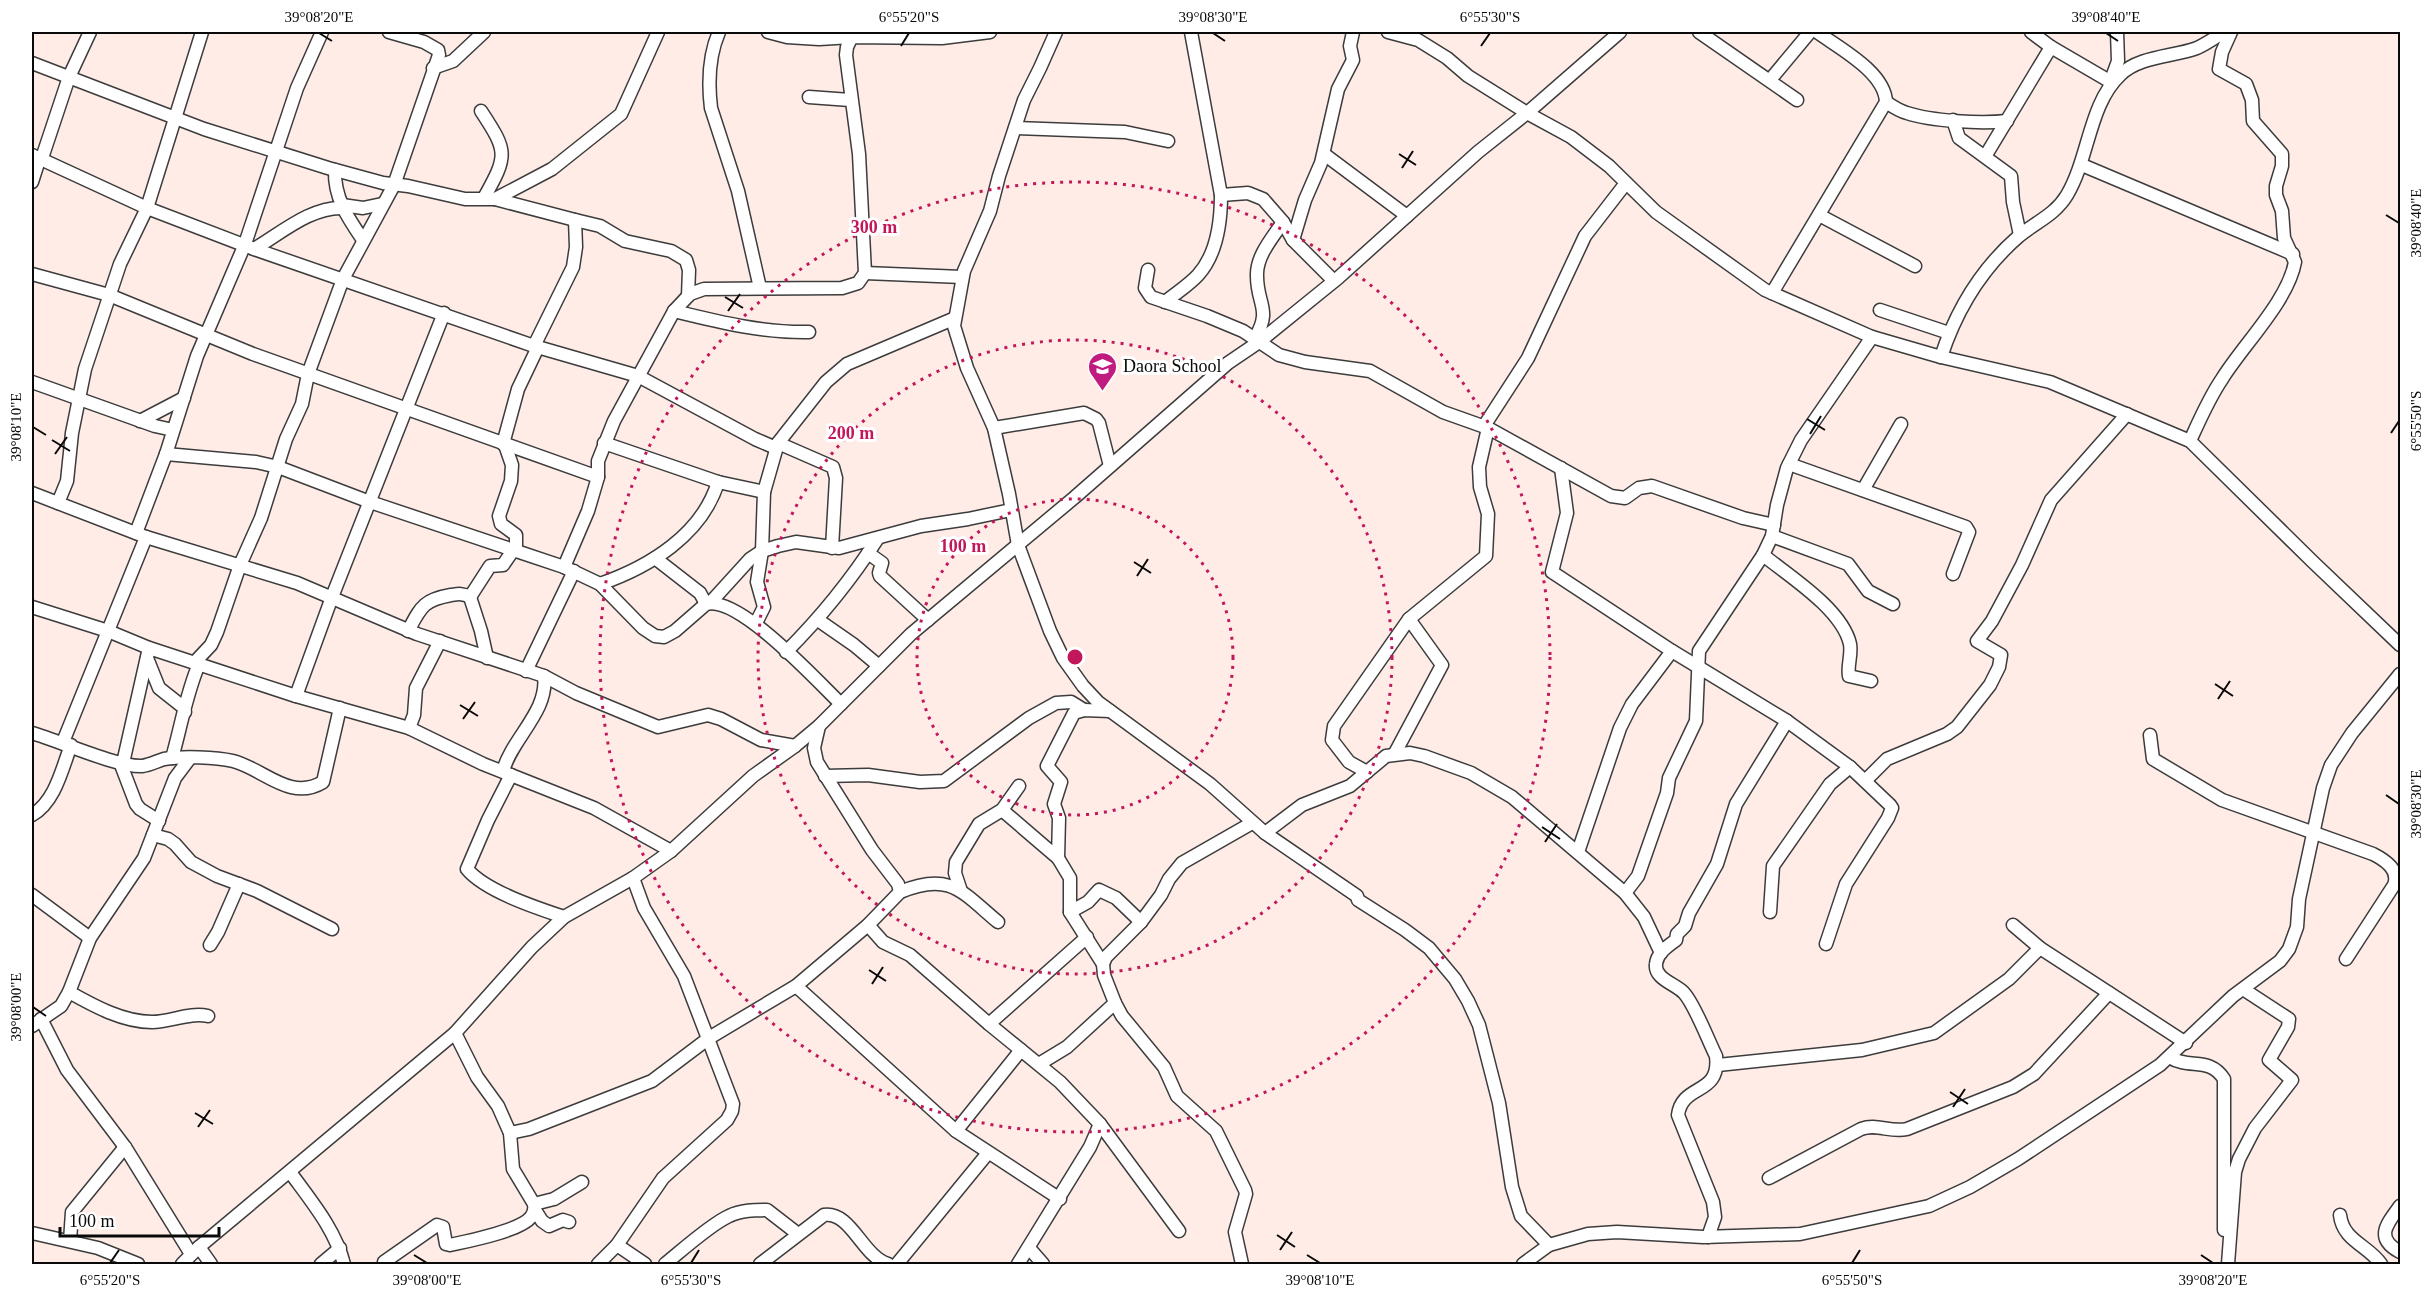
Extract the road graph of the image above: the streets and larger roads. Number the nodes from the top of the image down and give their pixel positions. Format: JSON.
{"nodes":[{"id":1,"x":90,"y":32,"type":"edge"},
{"id":2,"x":202,"y":32,"type":"edge"},
{"id":3,"x":322,"y":32,"type":"edge"},
{"id":4,"x":389,"y":32,"type":"edge"},
{"id":5,"x":484,"y":32,"type":"edge"},
{"id":6,"x":658,"y":32,"type":"edge"},
{"id":7,"x":719,"y":32,"type":"edge"},
{"id":8,"x":768,"y":32,"type":"edge"},
{"id":9,"x":990,"y":32,"type":"edge"},
{"id":10,"x":1056,"y":32,"type":"edge"},
{"id":11,"x":1191,"y":32,"type":"edge"},
{"id":12,"x":1353,"y":32,"type":"edge"},
{"id":13,"x":1388,"y":32,"type":"edge"},
{"id":14,"x":1620,"y":32,"type":"edge"},
{"id":15,"x":1699,"y":32,"type":"edge"},
{"id":16,"x":1810,"y":32,"type":"edge"},
{"id":17,"x":1817,"y":32,"type":"edge"},
{"id":18,"x":2031,"y":32,"type":"edge"},
{"id":19,"x":2118,"y":32,"type":"edge"},
{"id":20,"x":2224,"y":32,"type":"edge"},
{"id":21,"x":2231,"y":32,"type":"edge"},
{"id":22,"x":853,"y":34,"type":"edge"},
{"id":23,"x":1420,"y":36,"type":"edge"},
{"id":24,"x":2051,"y":47,"type":"junction"},
{"id":25,"x":32,"y":63,"type":"edge"},
{"id":26,"x":433,"y":68,"type":"junction"},
{"id":27,"x":69,"y":77,"type":"junction"},
{"id":28,"x":1770,"y":80,"type":"junction"},
{"id":29,"x":2109,"y":84,"type":"junction"},
{"id":30,"x":809,"y":97,"type":"dead end"},
{"id":31,"x":850,"y":100,"type":"junction"},
{"id":32,"x":1797,"y":100,"type":"dead end"},
{"id":33,"x":1886,"y":102,"type":"junction"},
{"id":34,"x":481,"y":111,"type":"dead end"},
{"id":35,"x":1527,"y":113,"type":"junction"},
{"id":36,"x":174,"y":117,"type":"junction"},
{"id":37,"x":1953,"y":120,"type":"junction"},
{"id":38,"x":2007,"y":121,"type":"junction"},
{"id":39,"x":1015,"y":128,"type":"junction"},
{"id":40,"x":1168,"y":141,"type":"dead end"},
{"id":41,"x":274,"y":151,"type":"junction"},
{"id":42,"x":1324,"y":154,"type":"junction"},
{"id":43,"x":1986,"y":155,"type":"junction"},
{"id":44,"x":38,"y":156,"type":"edge"},
{"id":45,"x":2082,"y":165,"type":"junction"},
{"id":46,"x":335,"y":170,"type":"junction"},
{"id":47,"x":32,"y":182,"type":"edge"},
{"id":48,"x":1626,"y":183,"type":"junction"},
{"id":49,"x":394,"y":185,"type":"junction"},
{"id":50,"x":1221,"y":195,"type":"junction"},
{"id":51,"x":490,"y":199,"type":"junction"},
{"id":52,"x":382,"y":204,"type":"junction"},
{"id":53,"x":343,"y":206,"type":"junction"},
{"id":54,"x":147,"y":208,"type":"junction"},
{"id":55,"x":1819,"y":214,"type":"junction"},
{"id":56,"x":1407,"y":216,"type":"junction"},
{"id":57,"x":575,"y":220,"type":"junction"},
{"id":58,"x":1283,"y":222,"type":"junction"},
{"id":59,"x":2020,"y":235,"type":"junction"},
{"id":60,"x":363,"y":240,"type":"junction"},
{"id":61,"x":1293,"y":240,"type":"junction"},
{"id":62,"x":249,"y":247,"type":"junction"},
{"id":63,"x":2293,"y":254,"type":"junction"},
{"id":64,"x":1915,"y":266,"type":"dead end"},
{"id":65,"x":1148,"y":270,"type":"dead end"},
{"id":66,"x":866,"y":273,"type":"junction"},
{"id":67,"x":32,"y":274,"type":"edge"},
{"id":68,"x":962,"y":278,"type":"junction"},
{"id":69,"x":343,"y":279,"type":"junction"},
{"id":70,"x":1334,"y":281,"type":"junction"},
{"id":71,"x":760,"y":288,"type":"junction"},
{"id":72,"x":1772,"y":293,"type":"junction"},
{"id":73,"x":109,"y":295,"type":"junction"},
{"id":74,"x":688,"y":296,"type":"junction"},
{"id":75,"x":1165,"y":302,"type":"junction"},
{"id":76,"x":1880,"y":310,"type":"dead end"},
{"id":77,"x":674,"y":311,"type":"junction"},
{"id":78,"x":444,"y":313,"type":"junction"},
{"id":79,"x":953,"y":319,"type":"junction"},
{"id":80,"x":809,"y":332,"type":"dead end"},
{"id":81,"x":1949,"y":333,"type":"junction"},
{"id":82,"x":206,"y":336,"type":"junction"},
{"id":83,"x":1872,"y":337,"type":"junction"},
{"id":84,"x":1257,"y":340,"type":"junction"},
{"id":85,"x":536,"y":346,"type":"junction"},
{"id":86,"x":1941,"y":357,"type":"junction"},
{"id":87,"x":308,"y":374,"type":"junction"},
{"id":88,"x":638,"y":376,"type":"junction"},
{"id":89,"x":32,"y":382,"type":"edge"},
{"id":90,"x":184,"y":398,"type":"junction"},
{"id":91,"x":78,"y":400,"type":"junction"},
{"id":92,"x":406,"y":408,"type":"junction"},
{"id":93,"x":2127,"y":414,"type":"junction"},
{"id":94,"x":140,"y":421,"type":"junction"},
{"id":95,"x":1900,"y":424,"type":"dead end"},
{"id":96,"x":1486,"y":427,"type":"junction"},
{"id":97,"x":994,"y":428,"type":"junction"},
{"id":98,"x":173,"y":430,"type":"junction"},
{"id":99,"x":2190,"y":441,"type":"junction"},
{"id":100,"x":604,"y":442,"type":"junction"},
{"id":101,"x":504,"y":444,"type":"junction"},
{"id":102,"x":777,"y":445,"type":"junction"},
{"id":103,"x":166,"y":454,"type":"junction"},
{"id":104,"x":1789,"y":464,"type":"junction"},
{"id":105,"x":1110,"y":466,"type":"junction"},
{"id":106,"x":278,"y":467,"type":"junction"},
{"id":107,"x":1561,"y":468,"type":"junction"},
{"id":108,"x":598,"y":477,"type":"junction"},
{"id":109,"x":718,"y":482,"type":"junction"},
{"id":110,"x":1863,"y":490,"type":"junction"},
{"id":111,"x":764,"y":492,"type":"junction"},
{"id":112,"x":32,"y":493,"type":"edge"},
{"id":113,"x":370,"y":502,"type":"junction"},
{"id":114,"x":58,"y":503,"type":"junction"},
{"id":115,"x":1011,"y":510,"type":"junction"},
{"id":116,"x":1773,"y":530,"type":"junction"},
{"id":117,"x":141,"y":535,"type":"junction"},
{"id":118,"x":878,"y":538,"type":"junction"},
{"id":119,"x":1018,"y":545,"type":"junction"},
{"id":120,"x":831,"y":548,"type":"junction"},
{"id":121,"x":515,"y":549,"type":"junction"},
{"id":122,"x":762,"y":551,"type":"junction"},
{"id":123,"x":868,"y":553,"type":"junction"},
{"id":124,"x":1762,"y":555,"type":"junction"},
{"id":125,"x":656,"y":558,"type":"junction"},
{"id":126,"x":240,"y":565,"type":"junction"},
{"id":127,"x":569,"y":569,"type":"junction"},
{"id":128,"x":1953,"y":574,"type":"dead end"},
{"id":129,"x":600,"y":584,"type":"junction"},
{"id":130,"x":332,"y":597,"type":"junction"},
{"id":131,"x":470,"y":597,"type":"junction"},
{"id":132,"x":708,"y":604,"type":"junction"},
{"id":133,"x":1893,"y":604,"type":"dead end"},
{"id":134,"x":32,"y":607,"type":"edge"},
{"id":135,"x":1410,"y":619,"type":"junction"},
{"id":136,"x":818,"y":620,"type":"junction"},
{"id":137,"x":928,"y":620,"type":"junction"},
{"id":138,"x":756,"y":623,"type":"junction"},
{"id":139,"x":108,"y":631,"type":"junction"},
{"id":140,"x":408,"y":631,"type":"junction"},
{"id":141,"x":440,"y":641,"type":"junction"},
{"id":142,"x":2400,"y":645,"type":"edge"},
{"id":143,"x":1672,"y":651,"type":"junction"},
{"id":144,"x":786,"y":652,"type":"junction"},
{"id":145,"x":148,"y":653,"type":"junction"},
{"id":146,"x":487,"y":658,"type":"junction"},
{"id":147,"x":196,"y":664,"type":"junction"},
{"id":148,"x":879,"y":666,"type":"junction"},
{"id":149,"x":1699,"y":667,"type":"junction"},
{"id":150,"x":526,"y":671,"type":"junction"},
{"id":151,"x":2400,"y":674,"type":"edge"},
{"id":152,"x":544,"y":676,"type":"junction"},
{"id":153,"x":1871,"y":681,"type":"dead end"},
{"id":154,"x":296,"y":696,"type":"junction"},
{"id":155,"x":841,"y":704,"type":"junction"},
{"id":156,"x":340,"y":708,"type":"junction"},
{"id":157,"x":1084,"y":710,"type":"junction"},
{"id":158,"x":1110,"y":711,"type":"junction"},
{"id":159,"x":185,"y":712,"type":"junction"},
{"id":160,"x":1787,"y":721,"type":"junction"},
{"id":161,"x":819,"y":726,"type":"junction"},
{"id":162,"x":409,"y":728,"type":"junction"},
{"id":163,"x":2150,"y":735,"type":"dead end"},
{"id":164,"x":33,"y":736,"type":"edge"},
{"id":165,"x":67,"y":744,"type":"junction"},
{"id":166,"x":795,"y":746,"type":"junction"},
{"id":167,"x":1395,"y":753,"type":"junction"},
{"id":168,"x":172,"y":758,"type":"junction"},
{"id":169,"x":190,"y":758,"type":"junction"},
{"id":170,"x":122,"y":763,"type":"junction"},
{"id":171,"x":1850,"y":767,"type":"junction"},
{"id":172,"x":1366,"y":772,"type":"junction"},
{"id":173,"x":507,"y":773,"type":"junction"},
{"id":174,"x":825,"y":776,"type":"junction"},
{"id":175,"x":1865,"y":781,"type":"junction"},
{"id":176,"x":1019,"y":786,"type":"dead end"},
{"id":177,"x":1002,"y":810,"type":"junction"},
{"id":178,"x":32,"y":815,"type":"edge"},
{"id":179,"x":159,"y":820,"type":"junction"},
{"id":180,"x":1252,"y":823,"type":"junction"},
{"id":181,"x":2313,"y":832,"type":"junction"},
{"id":182,"x":1265,"y":833,"type":"junction"},
{"id":183,"x":153,"y":835,"type":"junction"},
{"id":184,"x":670,"y":851,"type":"junction"},
{"id":185,"x":1578,"y":852,"type":"junction"},
{"id":186,"x":1058,"y":858,"type":"junction"},
{"id":187,"x":633,"y":878,"type":"junction"},
{"id":188,"x":238,"y":884,"type":"junction"},
{"id":189,"x":961,"y":891,"type":"junction"},
{"id":190,"x":900,"y":892,"type":"junction"},
{"id":191,"x":1625,"y":893,"type":"junction"},
{"id":192,"x":32,"y":895,"type":"edge"},
{"id":193,"x":1070,"y":912,"type":"junction"},
{"id":194,"x":1770,"y":912,"type":"dead end"},
{"id":195,"x":564,"y":917,"type":"junction"},
{"id":196,"x":998,"y":922,"type":"dead end"},
{"id":197,"x":1141,"y":922,"type":"junction"},
{"id":198,"x":868,"y":925,"type":"junction"},
{"id":199,"x":2013,"y":925,"type":"dead end"},
{"id":200,"x":332,"y":929,"type":"dead end"},
{"id":201,"x":1087,"y":937,"type":"junction"},
{"id":202,"x":90,"y":938,"type":"junction"},
{"id":203,"x":1826,"y":944,"type":"dead end"},
{"id":204,"x":210,"y":945,"type":"dead end"},
{"id":205,"x":2040,"y":948,"type":"junction"},
{"id":206,"x":1660,"y":952,"type":"junction"},
{"id":207,"x":2346,"y":959,"type":"dead end"},
{"id":208,"x":1103,"y":964,"type":"junction"},
{"id":209,"x":796,"y":986,"type":"junction"},
{"id":210,"x":2243,"y":989,"type":"junction"},
{"id":211,"x":69,"y":992,"type":"junction"},
{"id":212,"x":2109,"y":993,"type":"junction"},
{"id":213,"x":1115,"y":1004,"type":"junction"},
{"id":214,"x":208,"y":1016,"type":"dead end"},
{"id":215,"x":36,"y":1023,"type":"edge"},
{"id":216,"x":989,"y":1024,"type":"junction"},
{"id":217,"x":455,"y":1033,"type":"junction"},
{"id":218,"x":709,"y":1038,"type":"junction"},
{"id":219,"x":2186,"y":1043,"type":"junction"},
{"id":220,"x":1021,"y":1050,"type":"junction"},
{"id":221,"x":2169,"y":1057,"type":"junction"},
{"id":222,"x":1039,"y":1064,"type":"junction"},
{"id":223,"x":1718,"y":1065,"type":"junction"},
{"id":224,"x":1100,"y":1124,"type":"junction"},
{"id":225,"x":956,"y":1131,"type":"junction"},
{"id":226,"x":510,"y":1133,"type":"junction"},
{"id":227,"x":125,"y":1147,"type":"junction"},
{"id":228,"x":988,"y":1153,"type":"junction"},
{"id":229,"x":290,"y":1172,"type":"junction"},
{"id":230,"x":1769,"y":1178,"type":"dead end"},
{"id":231,"x":582,"y":1182,"type":"dead end"},
{"id":232,"x":1060,"y":1198,"type":"junction"},
{"id":233,"x":2400,"y":1206,"type":"edge"},
{"id":234,"x":535,"y":1207,"type":"junction"},
{"id":235,"x":2340,"y":1215,"type":"dead end"},
{"id":236,"x":569,"y":1222,"type":"dead end"},
{"id":237,"x":1179,"y":1231,"type":"dead end"},
{"id":238,"x":32,"y":1233,"type":"edge"},
{"id":239,"x":798,"y":1234,"type":"junction"},
{"id":240,"x":1708,"y":1237,"type":"junction"},
{"id":241,"x":70,"y":1241,"type":"junction"},
{"id":242,"x":617,"y":1245,"type":"junction"},
{"id":243,"x":1549,"y":1245,"type":"junction"},
{"id":244,"x":340,"y":1248,"type":"junction"},
{"id":245,"x":1029,"y":1248,"type":"junction"},
{"id":246,"x":195,"y":1251,"type":"junction"},
{"id":247,"x":2400,"y":1252,"type":"edge"},
{"id":248,"x":138,"y":1264,"type":"edge"},
{"id":249,"x":182,"y":1264,"type":"edge"},
{"id":250,"x":211,"y":1264,"type":"edge"},
{"id":251,"x":321,"y":1264,"type":"edge"},
{"id":252,"x":344,"y":1264,"type":"edge"},
{"id":253,"x":386,"y":1264,"type":"edge"},
{"id":254,"x":598,"y":1264,"type":"edge"},
{"id":255,"x":645,"y":1264,"type":"edge"},
{"id":256,"x":665,"y":1264,"type":"edge"},
{"id":257,"x":760,"y":1264,"type":"edge"},
{"id":258,"x":888,"y":1264,"type":"edge"},
{"id":259,"x":897,"y":1264,"type":"edge"},
{"id":260,"x":1018,"y":1264,"type":"edge"},
{"id":261,"x":1043,"y":1264,"type":"edge"},
{"id":262,"x":1242,"y":1264,"type":"edge"},
{"id":263,"x":1523,"y":1264,"type":"edge"},
{"id":264,"x":2223,"y":1264,"type":"edge"},
{"id":265,"x":2229,"y":1264,"type":"edge"},
{"id":266,"x":2381,"y":1264,"type":"edge"}],
"edges":[{"from":1,"to":27,"type":"street"},
{"from":2,"to":36,"type":"street"},
{"from":3,"to":41,"type":"street"},
{"from":4,"to":26,"type":"street"},
{"from":5,"to":26,"type":"street"},
{"from":6,"to":51,"type":"street"},
{"from":7,"to":71,"type":"street"},
{"from":8,"to":22,"type":"street"},
{"from":9,"to":22,"type":"street"},
{"from":10,"to":39,"type":"street"},
{"from":11,"to":50,"type":"street"},
{"from":12,"to":42,"type":"street"},
{"from":13,"to":23,"type":"street"},
{"from":14,"to":35,"type":"street"},
{"from":15,"to":28,"type":"street"},
{"from":16,"to":28,"type":"street"},
{"from":17,"to":33,"type":"street"},
{"from":18,"to":24,"type":"street"},
{"from":19,"to":29,"type":"street"},
{"from":20,"to":29,"type":"street"},
{"from":21,"to":63,"type":"street"},
{"from":22,"to":31,"type":"street"},
{"from":23,"to":35,"type":"street"},
{"from":24,"to":29,"type":"street"},
{"from":24,"to":38,"type":"street"},
{"from":25,"to":27,"type":"street"},
{"from":26,"to":49,"type":"street"},
{"from":27,"to":36,"type":"street"},
{"from":27,"to":44,"type":"street"},
{"from":28,"to":32,"type":"street"},
{"from":29,"to":45,"type":"street"},
{"from":30,"to":31,"type":"street"},
{"from":31,"to":66,"type":"street"},
{"from":33,"to":37,"type":"street"},
{"from":33,"to":55,"type":"street"},
{"from":34,"to":51,"type":"street"},
{"from":35,"to":48,"type":"street"},
{"from":35,"to":56,"type":"street"},
{"from":36,"to":41,"type":"street"},
{"from":36,"to":54,"type":"street"},
{"from":37,"to":38,"type":"street"},
{"from":37,"to":43,"type":"street"},
{"from":38,"to":43,"type":"street"},
{"from":39,"to":40,"type":"street"},
{"from":39,"to":68,"type":"street"},
{"from":41,"to":46,"type":"street"},
{"from":41,"to":62,"type":"street"},
{"from":42,"to":56,"type":"street"},
{"from":42,"to":61,"type":"street"},
{"from":43,"to":59,"type":"street"},
{"from":44,"to":47,"type":"street"},
{"from":44,"to":54,"type":"street"},
{"from":45,"to":59,"type":"street"},
{"from":45,"to":63,"type":"street"},
{"from":46,"to":49,"type":"street"},
{"from":46,"to":53,"type":"street"},
{"from":48,"to":72,"type":"street"},
{"from":48,"to":96,"type":"street"},
{"from":49,"to":51,"type":"street"},
{"from":49,"to":52,"type":"street"},
{"from":50,"to":58,"type":"street"},
{"from":50,"to":75,"type":"street"},
{"from":51,"to":57,"type":"street"},
{"from":52,"to":53,"type":"street"},
{"from":52,"to":60,"type":"street"},
{"from":53,"to":60,"type":"street"},
{"from":53,"to":62,"type":"street"},
{"from":54,"to":62,"type":"street"},
{"from":54,"to":73,"type":"street"},
{"from":55,"to":64,"type":"street"},
{"from":55,"to":72,"type":"street"},
{"from":56,"to":70,"type":"street"},
{"from":57,"to":74,"type":"street"},
{"from":57,"to":85,"type":"street"},
{"from":58,"to":61,"type":"street"},
{"from":58,"to":84,"type":"street"},
{"from":59,"to":81,"type":"street"},
{"from":60,"to":69,"type":"street"},
{"from":61,"to":70,"type":"street"},
{"from":62,"to":69,"type":"street"},
{"from":62,"to":82,"type":"street"},
{"from":63,"to":99,"type":"street"},
{"from":65,"to":75,"type":"street"},
{"from":66,"to":68,"type":"street"},
{"from":66,"to":71,"type":"street"},
{"from":67,"to":73,"type":"street"},
{"from":68,"to":79,"type":"street"},
{"from":69,"to":78,"type":"street"},
{"from":69,"to":87,"type":"street"},
{"from":70,"to":84,"type":"street"},
{"from":71,"to":74,"type":"street"},
{"from":72,"to":83,"type":"street"},
{"from":73,"to":82,"type":"street"},
{"from":73,"to":91,"type":"street"},
{"from":74,"to":77,"type":"street"},
{"from":75,"to":84,"type":"street"},
{"from":76,"to":81,"type":"street"},
{"from":77,"to":80,"type":"street"},
{"from":77,"to":88,"type":"street"},
{"from":78,"to":85,"type":"street"},
{"from":78,"to":92,"type":"street"},
{"from":79,"to":97,"type":"street"},
{"from":79,"to":102,"type":"street"},
{"from":81,"to":86,"type":"street"},
{"from":82,"to":87,"type":"street"},
{"from":82,"to":90,"type":"street"},
{"from":83,"to":86,"type":"street"},
{"from":83,"to":104,"type":"street"},
{"from":84,"to":96,"type":"street"},
{"from":84,"to":105,"type":"street"},
{"from":85,"to":88,"type":"street"},
{"from":85,"to":101,"type":"street"},
{"from":86,"to":93,"type":"street"},
{"from":87,"to":92,"type":"street"},
{"from":87,"to":106,"type":"street"},
{"from":88,"to":100,"type":"street"},
{"from":88,"to":102,"type":"street"},
{"from":89,"to":91,"type":"street"},
{"from":90,"to":94,"type":"street"},
{"from":90,"to":98,"type":"street"},
{"from":91,"to":94,"type":"street"},
{"from":91,"to":114,"type":"street"},
{"from":92,"to":101,"type":"street"},
{"from":92,"to":113,"type":"street"},
{"from":93,"to":99,"type":"street"},
{"from":93,"to":175,"type":"street"},
{"from":94,"to":98,"type":"street"},
{"from":95,"to":110,"type":"street"},
{"from":96,"to":107,"type":"street"},
{"from":96,"to":135,"type":"street"},
{"from":97,"to":105,"type":"street"},
{"from":97,"to":115,"type":"street"},
{"from":98,"to":103,"type":"street"},
{"from":99,"to":142,"type":"street"},
{"from":100,"to":108,"type":"street"},
{"from":100,"to":109,"type":"street"},
{"from":101,"to":108,"type":"street"},
{"from":101,"to":121,"type":"street"},
{"from":102,"to":111,"type":"street"},
{"from":102,"to":120,"type":"street"},
{"from":103,"to":106,"type":"street"},
{"from":103,"to":117,"type":"street"},
{"from":104,"to":110,"type":"street"},
{"from":104,"to":116,"type":"street"},
{"from":105,"to":119,"type":"street"},
{"from":106,"to":113,"type":"street"},
{"from":106,"to":126,"type":"street"},
{"from":107,"to":116,"type":"street"},
{"from":107,"to":143,"type":"street"},
{"from":108,"to":127,"type":"street"},
{"from":109,"to":111,"type":"street"},
{"from":109,"to":125,"type":"street"},
{"from":110,"to":128,"type":"street"},
{"from":111,"to":122,"type":"street"},
{"from":112,"to":114,"type":"street"},
{"from":113,"to":121,"type":"street"},
{"from":113,"to":130,"type":"street"},
{"from":114,"to":117,"type":"street"},
{"from":115,"to":118,"type":"street"},
{"from":115,"to":119,"type":"street"},
{"from":116,"to":124,"type":"street"},
{"from":116,"to":133,"type":"street"},
{"from":117,"to":126,"type":"street"},
{"from":117,"to":139,"type":"street"},
{"from":118,"to":120,"type":"street"},
{"from":118,"to":123,"type":"street"},
{"from":119,"to":137,"type":"street"},
{"from":119,"to":158,"type":"street"},
{"from":120,"to":122,"type":"street"},
{"from":121,"to":127,"type":"street"},
{"from":121,"to":131,"type":"street"},
{"from":122,"to":132,"type":"street"},
{"from":122,"to":138,"type":"street"},
{"from":123,"to":136,"type":"street"},
{"from":123,"to":137,"type":"street"},
{"from":124,"to":149,"type":"street"},
{"from":124,"to":153,"type":"street"},
{"from":125,"to":129,"type":"street"},
{"from":125,"to":132,"type":"street"},
{"from":126,"to":130,"type":"street"},
{"from":126,"to":147,"type":"street"},
{"from":127,"to":129,"type":"street"},
{"from":127,"to":150,"type":"street"},
{"from":129,"to":132,"type":"street"},
{"from":130,"to":140,"type":"street"},
{"from":130,"to":154,"type":"street"},
{"from":131,"to":140,"type":"street"},
{"from":131,"to":146,"type":"street"},
{"from":132,"to":138,"type":"street"},
{"from":134,"to":139,"type":"street"},
{"from":135,"to":167,"type":"street"},
{"from":135,"to":172,"type":"street"},
{"from":136,"to":144,"type":"street"},
{"from":136,"to":148,"type":"street"},
{"from":137,"to":148,"type":"street"},
{"from":138,"to":144,"type":"street"},
{"from":139,"to":145,"type":"street"},
{"from":139,"to":165,"type":"street"},
{"from":140,"to":141,"type":"street"},
{"from":141,"to":146,"type":"street"},
{"from":141,"to":162,"type":"street"},
{"from":143,"to":149,"type":"street"},
{"from":143,"to":185,"type":"street"},
{"from":144,"to":155,"type":"street"},
{"from":145,"to":147,"type":"street"},
{"from":145,"to":159,"type":"street"},
{"from":145,"to":170,"type":"street"},
{"from":146,"to":150,"type":"street"},
{"from":147,"to":154,"type":"street"},
{"from":147,"to":159,"type":"street"},
{"from":148,"to":155,"type":"street"},
{"from":149,"to":160,"type":"street"},
{"from":149,"to":191,"type":"street"},
{"from":150,"to":152,"type":"street"},
{"from":151,"to":181,"type":"street"},
{"from":152,"to":166,"type":"street"},
{"from":152,"to":173,"type":"street"},
{"from":154,"to":156,"type":"street"},
{"from":155,"to":161,"type":"street"},
{"from":156,"to":162,"type":"street"},
{"from":156,"to":169,"type":"street"},
{"from":157,"to":158,"type":"street"},
{"from":157,"to":174,"type":"street"},
{"from":157,"to":186,"type":"street"},
{"from":158,"to":180,"type":"street"},
{"from":159,"to":168,"type":"street"},
{"from":160,"to":171,"type":"street"},
{"from":160,"to":206,"type":"street"},
{"from":161,"to":166,"type":"street"},
{"from":161,"to":174,"type":"street"},
{"from":162,"to":173,"type":"street"},
{"from":163,"to":181,"type":"street"},
{"from":164,"to":165,"type":"street"},
{"from":165,"to":170,"type":"street"},
{"from":165,"to":178,"type":"street"},
{"from":166,"to":184,"type":"street"},
{"from":167,"to":172,"type":"street"},
{"from":167,"to":185,"type":"street"},
{"from":168,"to":169,"type":"street"},
{"from":168,"to":170,"type":"street"},
{"from":169,"to":179,"type":"street"},
{"from":170,"to":179,"type":"street"},
{"from":171,"to":175,"type":"street"},
{"from":171,"to":194,"type":"street"},
{"from":172,"to":182,"type":"street"},
{"from":173,"to":184,"type":"street"},
{"from":173,"to":195,"type":"street"},
{"from":174,"to":190,"type":"street"},
{"from":175,"to":203,"type":"street"},
{"from":176,"to":177,"type":"street"},
{"from":177,"to":186,"type":"street"},
{"from":177,"to":189,"type":"street"},
{"from":179,"to":183,"type":"street"},
{"from":180,"to":182,"type":"street"},
{"from":180,"to":197,"type":"street"},
{"from":181,"to":207,"type":"street"},
{"from":181,"to":210,"type":"street"},
{"from":182,"to":243,"type":"street"},
{"from":183,"to":188,"type":"street"},
{"from":183,"to":202,"type":"street"},
{"from":184,"to":187,"type":"street"},
{"from":185,"to":191,"type":"street"},
{"from":186,"to":193,"type":"street"},
{"from":187,"to":195,"type":"street"},
{"from":187,"to":218,"type":"street"},
{"from":188,"to":200,"type":"street"},
{"from":188,"to":204,"type":"street"},
{"from":189,"to":190,"type":"street"},
{"from":189,"to":196,"type":"street"},
{"from":190,"to":198,"type":"street"},
{"from":191,"to":206,"type":"street"},
{"from":192,"to":202,"type":"street"},
{"from":193,"to":197,"type":"street"},
{"from":193,"to":201,"type":"street"},
{"from":195,"to":217,"type":"street"},
{"from":197,"to":208,"type":"street"},
{"from":198,"to":209,"type":"street"},
{"from":198,"to":216,"type":"street"},
{"from":199,"to":205,"type":"street"},
{"from":201,"to":208,"type":"street"},
{"from":201,"to":216,"type":"street"},
{"from":202,"to":211,"type":"street"},
{"from":205,"to":212,"type":"street"},
{"from":205,"to":223,"type":"street"},
{"from":206,"to":223,"type":"street"},
{"from":208,"to":213,"type":"street"},
{"from":209,"to":218,"type":"street"},
{"from":209,"to":225,"type":"street"},
{"from":210,"to":219,"type":"street"},
{"from":210,"to":265,"type":"street"},
{"from":211,"to":214,"type":"street"},
{"from":211,"to":215,"type":"street"},
{"from":212,"to":219,"type":"street"},
{"from":212,"to":230,"type":"street"},
{"from":213,"to":222,"type":"street"},
{"from":213,"to":262,"type":"street"},
{"from":215,"to":227,"type":"street"},
{"from":216,"to":220,"type":"street"},
{"from":217,"to":226,"type":"street"},
{"from":217,"to":229,"type":"street"},
{"from":218,"to":226,"type":"street"},
{"from":218,"to":242,"type":"street"},
{"from":219,"to":221,"type":"street"},
{"from":220,"to":222,"type":"street"},
{"from":220,"to":225,"type":"street"},
{"from":221,"to":240,"type":"street"},
{"from":221,"to":264,"type":"street"},
{"from":222,"to":224,"type":"street"},
{"from":223,"to":240,"type":"street"},
{"from":224,"to":232,"type":"street"},
{"from":224,"to":237,"type":"street"},
{"from":225,"to":228,"type":"street"},
{"from":226,"to":234,"type":"street"},
{"from":227,"to":241,"type":"street"},
{"from":227,"to":246,"type":"street"},
{"from":228,"to":232,"type":"street"},
{"from":228,"to":259,"type":"street"},
{"from":229,"to":244,"type":"street"},
{"from":229,"to":246,"type":"street"},
{"from":231,"to":234,"type":"street"},
{"from":232,"to":245,"type":"street"},
{"from":233,"to":247,"type":"street"},
{"from":234,"to":236,"type":"street"},
{"from":234,"to":253,"type":"street"},
{"from":235,"to":266,"type":"street"},
{"from":238,"to":241,"type":"street"},
{"from":239,"to":256,"type":"street"},
{"from":239,"to":257,"type":"street"},
{"from":239,"to":258,"type":"street"},
{"from":240,"to":243,"type":"street"},
{"from":241,"to":248,"type":"street"},
{"from":242,"to":254,"type":"street"},
{"from":242,"to":255,"type":"street"},
{"from":243,"to":263,"type":"street"},
{"from":244,"to":251,"type":"street"},
{"from":244,"to":252,"type":"street"},
{"from":245,"to":260,"type":"street"},
{"from":245,"to":261,"type":"street"},
{"from":246,"to":249,"type":"street"},
{"from":246,"to":250,"type":"street"}]}
